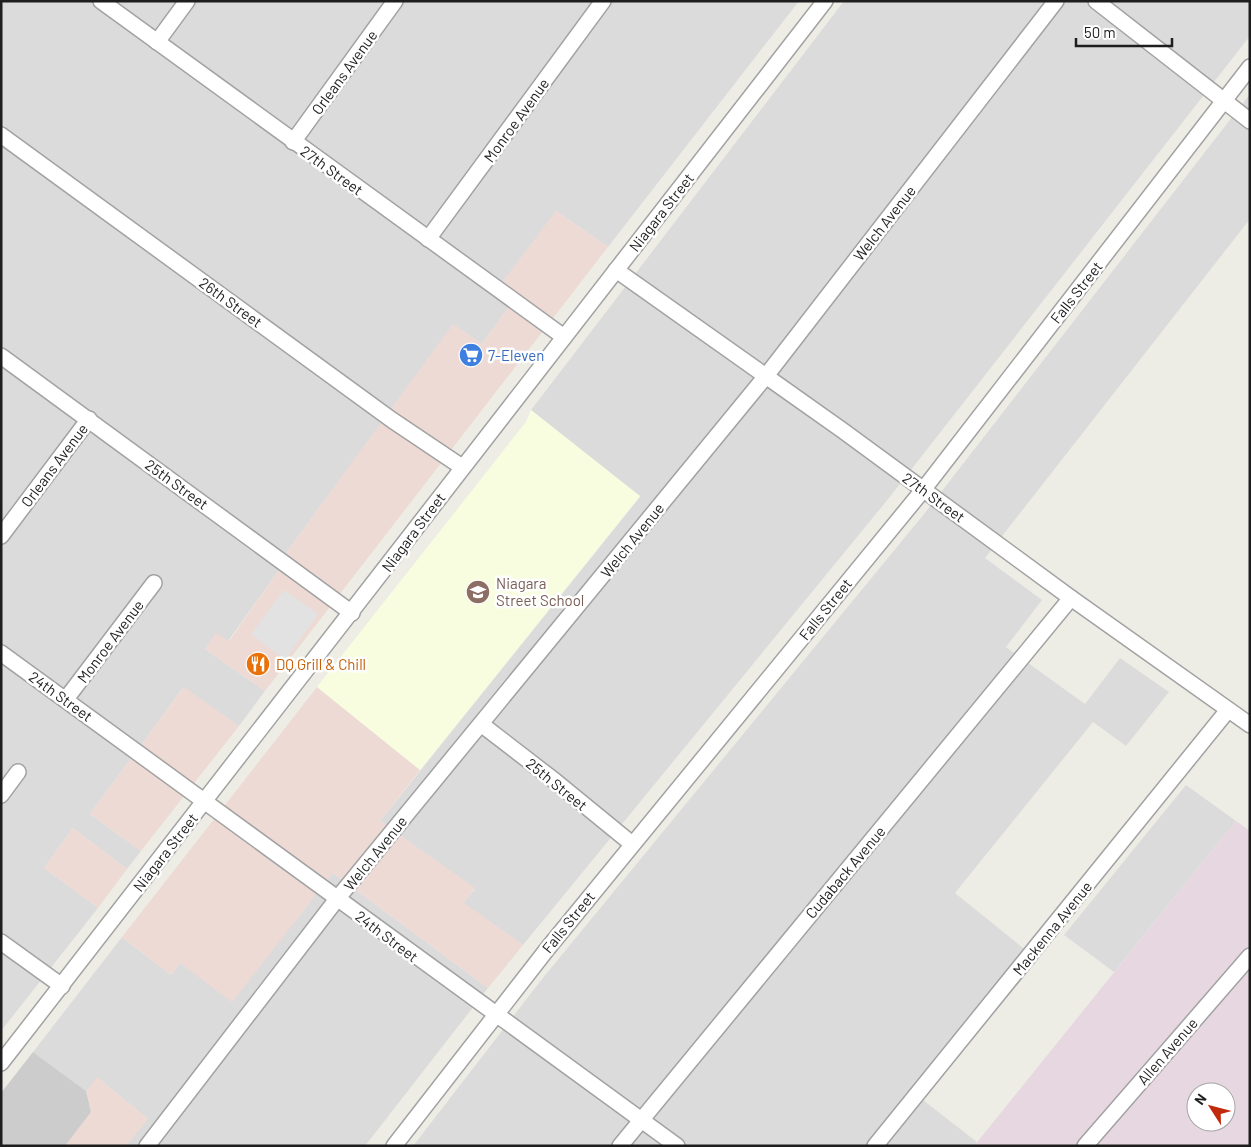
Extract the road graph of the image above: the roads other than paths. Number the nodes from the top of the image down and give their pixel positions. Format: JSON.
{"nodes":[{"id":1,"x":101,"y":1,"type":"edge"},
{"id":2,"x":187,"y":1,"type":"edge"},
{"id":3,"x":395,"y":1,"type":"edge"},
{"id":4,"x":603,"y":1,"type":"edge"},
{"id":5,"x":825,"y":1,"type":"edge"},
{"id":6,"x":1056,"y":1,"type":"edge"},
{"id":7,"x":1096,"y":1,"type":"edge"},
{"id":8,"x":157,"y":42,"type":"junction"},
{"id":9,"x":1250,"y":67,"type":"edge"},
{"id":10,"x":1224,"y":101,"type":"junction"},
{"id":11,"x":1250,"y":121,"type":"edge"},
{"id":12,"x":1,"y":135,"type":"edge"},
{"id":13,"x":294,"y":142,"type":"junction"},
{"id":14,"x":428,"y":239,"type":"junction"},
{"id":15,"x":616,"y":270,"type":"junction"},
{"id":16,"x":564,"y":337,"type":"junction"},
{"id":17,"x":1,"y":356,"type":"edge"},
{"id":18,"x":766,"y":376,"type":"junction"},
{"id":19,"x":89,"y":418,"type":"junction"},
{"id":20,"x":462,"y":467,"type":"junction"},
{"id":21,"x":923,"y":490,"type":"junction"},
{"id":22,"x":1,"y":536,"type":"edge"},
{"id":23,"x":154,"y":583,"type":"dead end"},
{"id":24,"x":1071,"y":598,"type":"junction"},
{"id":25,"x":352,"y":613,"type":"junction"},
{"id":26,"x":1,"y":653,"type":"edge"},
{"id":27,"x":66,"y":699,"type":"junction"},
{"id":28,"x":1228,"y":710,"type":"junction"},
{"id":29,"x":481,"y":724,"type":"junction"},
{"id":30,"x":1250,"y":725,"type":"edge"},
{"id":31,"x":18,"y":772,"type":"dead end"},
{"id":32,"x":1,"y":794,"type":"edge"},
{"id":33,"x":204,"y":802,"type":"junction"},
{"id":34,"x":632,"y":844,"type":"junction"},
{"id":35,"x":337,"y":899,"type":"junction"},
{"id":36,"x":1,"y":942,"type":"edge"},
{"id":37,"x":1250,"y":956,"type":"edge"},
{"id":38,"x":62,"y":986,"type":"junction"},
{"id":39,"x":495,"y":1014,"type":"junction"},
{"id":40,"x":1,"y":1063,"type":"edge"},
{"id":41,"x":640,"y":1120,"type":"junction"},
{"id":42,"x":147,"y":1146,"type":"edge"},
{"id":43,"x":394,"y":1146,"type":"edge"},
{"id":44,"x":620,"y":1146,"type":"edge"},
{"id":45,"x":677,"y":1146,"type":"edge"},
{"id":46,"x":875,"y":1146,"type":"edge"},
{"id":47,"x":1085,"y":1146,"type":"edge"}],
"edges":[{"from":1,"to":8,"type":"street","name":"27th Street"},
{"from":2,"to":8,"type":"street"},
{"from":3,"to":13,"type":"street","name":"Orleans Avenue"},
{"from":4,"to":14,"type":"street","name":"Monroe Avenue"},
{"from":5,"to":15,"type":"street","name":"Niagara Street"},
{"from":6,"to":18,"type":"street","name":"Welch Avenue"},
{"from":7,"to":10,"type":"street"},
{"from":8,"to":13,"type":"street","name":"27th Street"},
{"from":9,"to":10,"type":"street","name":"Falls Street"},
{"from":10,"to":11,"type":"street"},
{"from":10,"to":21,"type":"street","name":"Falls Street"},
{"from":12,"to":20,"type":"street","name":"26th Street"},
{"from":13,"to":14,"type":"street","name":"27th Street"},
{"from":14,"to":16,"type":"street","name":"27th Street"},
{"from":15,"to":16,"type":"street","name":"Niagara Street"},
{"from":15,"to":18,"type":"street","name":"27th Street"},
{"from":16,"to":20,"type":"street","name":"Niagara Street"},
{"from":17,"to":19,"type":"street","name":"25th Street"},
{"from":18,"to":21,"type":"street","name":"27th Street"},
{"from":18,"to":29,"type":"street","name":"Welch Avenue"},
{"from":19,"to":22,"type":"street","name":"Orleans Avenue"},
{"from":19,"to":25,"type":"street","name":"25th Street"},
{"from":20,"to":25,"type":"street","name":"Niagara Street"},
{"from":21,"to":24,"type":"street","name":"27th Street"},
{"from":21,"to":34,"type":"street","name":"Falls Street"},
{"from":23,"to":27,"type":"street","name":"Monroe Avenue"},
{"from":24,"to":28,"type":"street","name":"27th Street"},
{"from":24,"to":41,"type":"street","name":"Cudaback Avenue"},
{"from":25,"to":33,"type":"street","name":"Niagara Street"},
{"from":26,"to":27,"type":"street","name":"24th Street"},
{"from":27,"to":33,"type":"street","name":"24th Street"},
{"from":28,"to":30,"type":"street","name":"27th Street"},
{"from":28,"to":46,"type":"street","name":"Mackenna Avenue"},
{"from":29,"to":34,"type":"street","name":"25th Street"},
{"from":29,"to":35,"type":"street","name":"Welch Avenue"},
{"from":31,"to":32,"type":"street"},
{"from":33,"to":35,"type":"street","name":"24th Street"},
{"from":33,"to":38,"type":"street","name":"Niagara Street"},
{"from":34,"to":39,"type":"street","name":"Falls Street"},
{"from":35,"to":39,"type":"street","name":"24th Street"},
{"from":35,"to":42,"type":"street","name":"Welch Avenue"},
{"from":36,"to":38,"type":"street"},
{"from":37,"to":47,"type":"street","name":"Allen Avenue"},
{"from":38,"to":40,"type":"street","name":"Niagara Street"},
{"from":39,"to":41,"type":"street","name":"24th Street"},
{"from":39,"to":43,"type":"street","name":"Falls Street"},
{"from":41,"to":44,"type":"street","name":"Cudaback Avenue"},
{"from":41,"to":45,"type":"street","name":"24th Street"}]}
